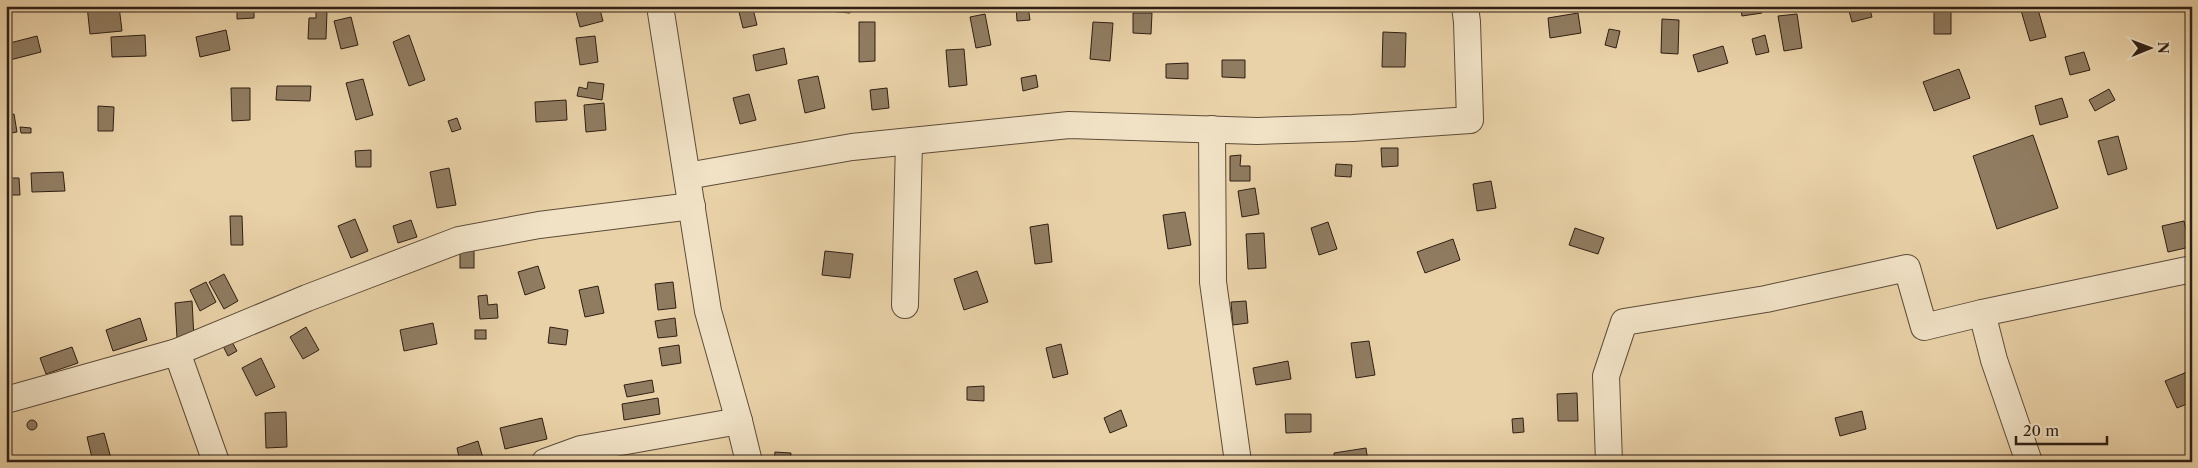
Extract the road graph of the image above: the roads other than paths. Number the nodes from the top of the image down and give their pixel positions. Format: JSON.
{"nodes":[{"id":1,"x":660,"y":6,"type":"edge"},
{"id":2,"x":1465,"y":6,"type":"edge"},
{"id":3,"x":1212,"y":130,"type":"junction"},
{"id":4,"x":909,"y":142,"type":"junction"},
{"id":5,"x":687,"y":176,"type":"junction"},
{"id":6,"x":692,"y":206,"type":"junction"},
{"id":7,"x":2192,"y":269,"type":"edge"},
{"id":8,"x":905,"y":305,"type":"dead end"},
{"id":9,"x":1982,"y":313,"type":"junction"},
{"id":10,"x":177,"y":352,"type":"junction"},
{"id":11,"x":6,"y":400,"type":"edge"},
{"id":12,"x":739,"y":421,"type":"junction"},
{"id":13,"x":216,"y":462,"type":"edge"},
{"id":14,"x":545,"y":462,"type":"edge"},
{"id":15,"x":749,"y":462,"type":"edge"},
{"id":16,"x":1238,"y":462,"type":"edge"},
{"id":17,"x":1609,"y":462,"type":"edge"},
{"id":18,"x":2029,"y":462,"type":"edge"}],
"edges":[{"from":1,"to":5,"type":"street"},
{"from":2,"to":3,"type":"street"},
{"from":3,"to":4,"type":"street"},
{"from":3,"to":16,"type":"street"},
{"from":4,"to":5,"type":"street"},
{"from":4,"to":8,"type":"street"},
{"from":5,"to":6,"type":"street"},
{"from":6,"to":10,"type":"street"},
{"from":6,"to":12,"type":"street"},
{"from":7,"to":9,"type":"street"},
{"from":9,"to":17,"type":"street"},
{"from":9,"to":18,"type":"street"},
{"from":10,"to":11,"type":"street"},
{"from":10,"to":13,"type":"street"},
{"from":12,"to":14,"type":"street"},
{"from":12,"to":15,"type":"street"}]}
